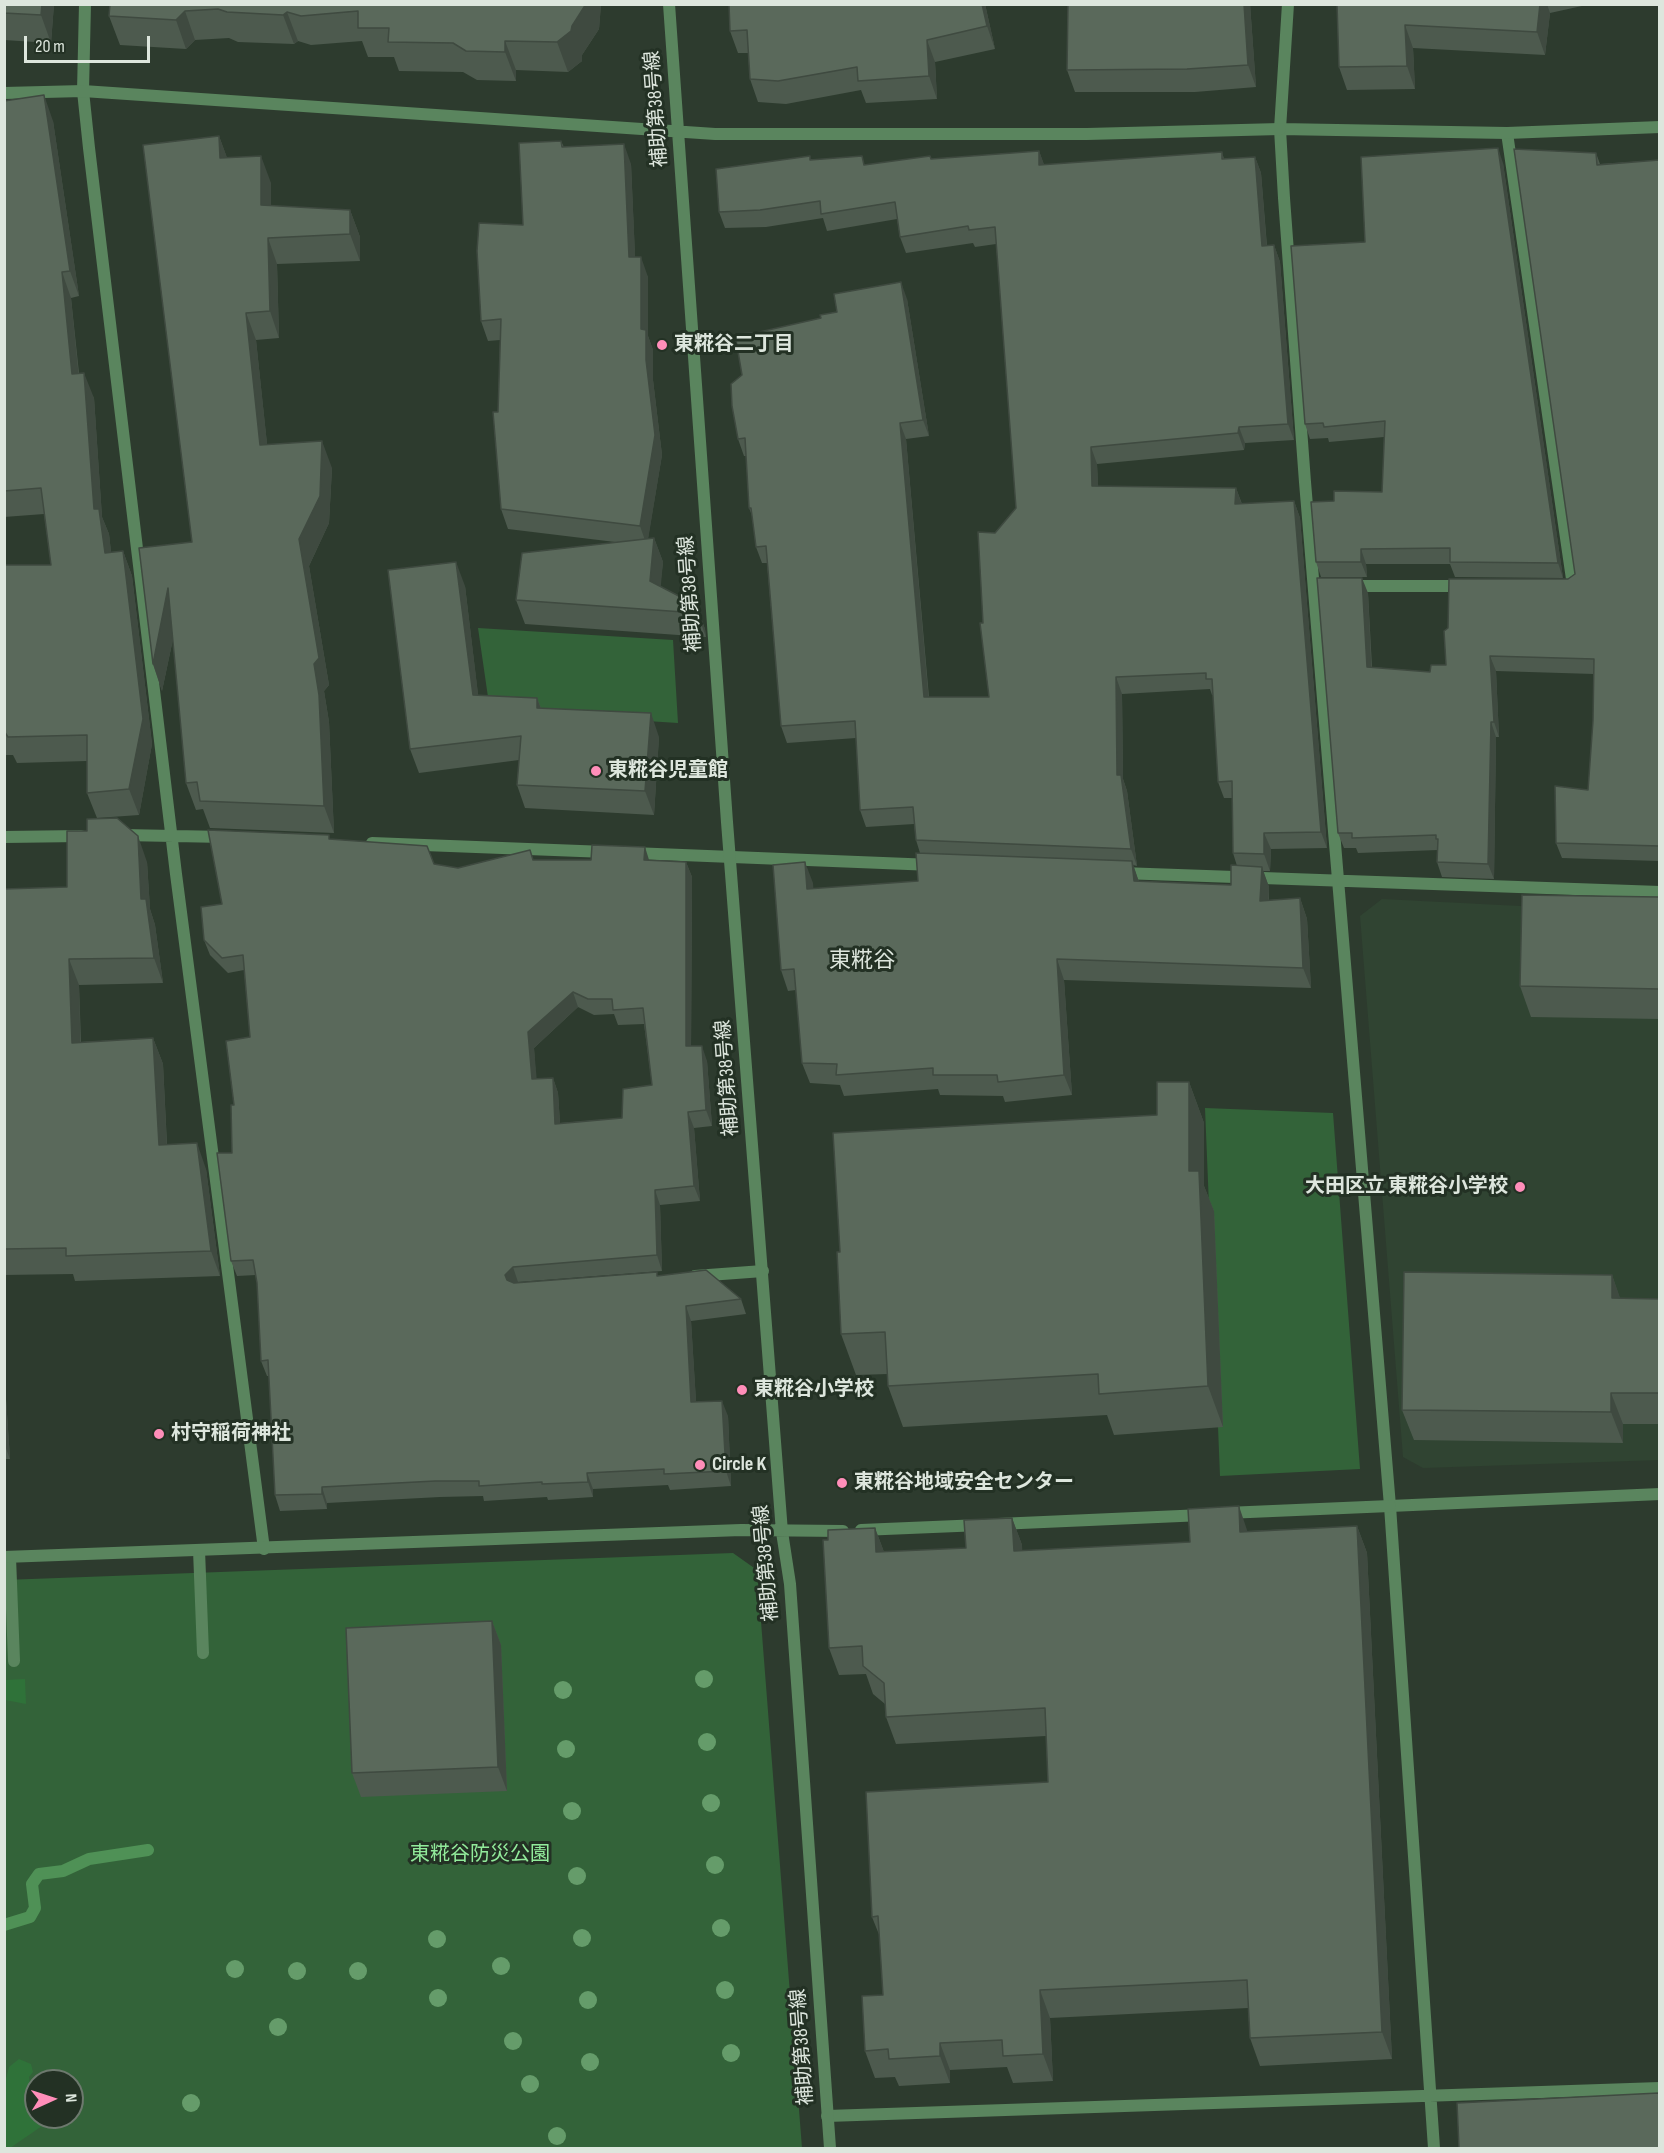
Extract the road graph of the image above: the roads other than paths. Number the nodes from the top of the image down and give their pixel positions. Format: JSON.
{"nodes":[{"id":1,"x":85,"y":4,"type":"edge"},
{"id":2,"x":669,"y":4,"type":"edge"},
{"id":3,"x":1288,"y":4,"type":"edge"},
{"id":4,"x":82,"y":91,"type":"junction"},
{"id":5,"x":4,"y":93,"type":"edge"},
{"id":6,"x":1659,"y":127,"type":"edge"},
{"id":7,"x":1280,"y":129,"type":"junction"},
{"id":8,"x":678,"y":131,"type":"junction"},
{"id":9,"x":1506,"y":133,"type":"junction"},
{"id":10,"x":1326,"y":585,"type":"junction"},
{"id":11,"x":1479,"y":586,"type":"edge"},
{"id":12,"x":1550,"y":586,"type":"edge"},
{"id":13,"x":172,"y":835,"type":"junction"},
{"id":14,"x":4,"y":837,"type":"edge"},
{"id":15,"x":241,"y":837,"type":"edge"},
{"id":16,"x":358,"y":842,"type":"edge"},
{"id":17,"x":730,"y":857,"type":"junction"},
{"id":18,"x":949,"y":866,"type":"edge"},
{"id":19,"x":1103,"y":872,"type":"edge"},
{"id":20,"x":1339,"y":882,"type":"junction"},
{"id":21,"x":1659,"y":892,"type":"edge"},
{"id":22,"x":763,"y":1271,"type":"junction"},
{"id":23,"x":682,"y":1277,"type":"edge"},
{"id":24,"x":1659,"y":1494,"type":"edge"},
{"id":25,"x":1390,"y":1506,"type":"junction"},
{"id":26,"x":782,"y":1532,"type":"junction"},
{"id":27,"x":264,"y":1549,"type":"junction"},
{"id":28,"x":199,"y":1550,"type":"junction"},
{"id":29,"x":7,"y":1557,"type":"edge"},
{"id":30,"x":203,"y":1653,"type":"dead end"},
{"id":31,"x":14,"y":1661,"type":"dead end"},
{"id":32,"x":1659,"y":2088,"type":"edge"},
{"id":33,"x":1430,"y":2096,"type":"junction"},
{"id":34,"x":827,"y":2116,"type":"junction"},
{"id":35,"x":830,"y":2148,"type":"edge"},
{"id":36,"x":1434,"y":2148,"type":"edge"}],
"edges":[{"from":1,"to":4,"type":"street"},
{"from":2,"to":8,"type":"street","name":"補助第38号線"},
{"from":3,"to":7,"type":"street"},
{"from":4,"to":5,"type":"street"},
{"from":4,"to":8,"type":"street"},
{"from":4,"to":13,"type":"street"},
{"from":6,"to":9,"type":"street"},
{"from":7,"to":8,"type":"street"},
{"from":7,"to":9,"type":"street"},
{"from":7,"to":10,"type":"street"},
{"from":8,"to":17,"type":"street","name":"補助第38号線"},
{"from":9,"to":12,"type":"street"},
{"from":10,"to":11,"type":"street"},
{"from":10,"to":20,"type":"street"},
{"from":13,"to":14,"type":"street"},
{"from":13,"to":15,"type":"street"},
{"from":13,"to":27,"type":"street"},
{"from":16,"to":17,"type":"street"},
{"from":17,"to":18,"type":"street"},
{"from":17,"to":22,"type":"street","name":"補助第38号線"},
{"from":19,"to":20,"type":"street"},
{"from":20,"to":21,"type":"street"},
{"from":20,"to":25,"type":"street"},
{"from":22,"to":23,"type":"street"},
{"from":22,"to":26,"type":"street","name":"補助第38号線"},
{"from":24,"to":25,"type":"street"},
{"from":25,"to":26,"type":"street"},
{"from":25,"to":33,"type":"street"},
{"from":26,"to":27,"type":"street"},
{"from":26,"to":34,"type":"street","name":"補助第38号線"},
{"from":27,"to":28,"type":"street"},
{"from":28,"to":29,"type":"street"},
{"from":28,"to":30,"type":"street"},
{"from":29,"to":31,"type":"street"},
{"from":32,"to":33,"type":"street"},
{"from":33,"to":34,"type":"street"},
{"from":33,"to":36,"type":"street"},
{"from":34,"to":35,"type":"street","name":"補助第38号線"}]}
